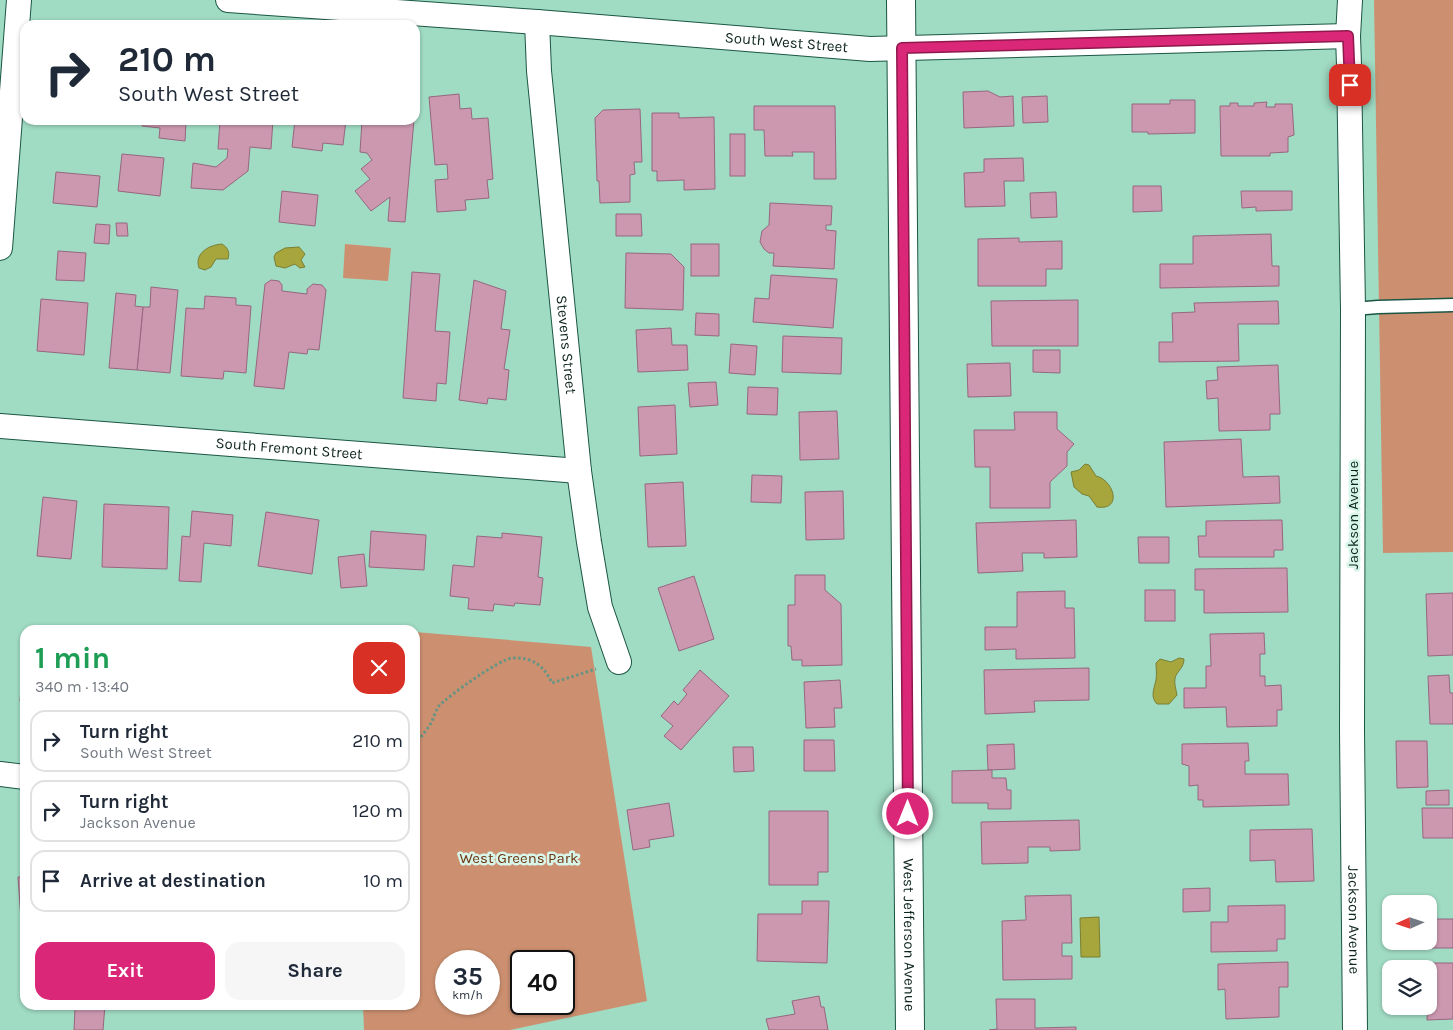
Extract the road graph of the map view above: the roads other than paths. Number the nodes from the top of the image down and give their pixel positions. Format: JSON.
{"nodes":[{"id":1,"x":18,"y":0,"type":"edge"},
{"id":2,"x":228,"y":0,"type":"edge"},
{"id":3,"x":901,"y":0,"type":"edge"},
{"id":4,"x":1350,"y":0,"type":"edge"},
{"id":5,"x":443,"y":7,"type":"edge"},
{"id":6,"x":537,"y":22,"type":"junction"},
{"id":7,"x":1348,"y":36,"type":"junction"},
{"id":8,"x":902,"y":48,"type":"junction"},
{"id":9,"x":0,"y":248,"type":"edge"},
{"id":10,"x":1453,"y":305,"type":"edge"},
{"id":11,"x":1353,"y":309,"type":"junction"},
{"id":12,"x":0,"y":426,"type":"edge"},
{"id":13,"x":579,"y":471,"type":"junction"},
{"id":14,"x":619,"y":662,"type":"dead end"},
{"id":15,"x":0,"y":774,"type":"edge"},
{"id":16,"x":20,"y":776,"type":"edge"},
{"id":17,"x":910,"y":1030,"type":"edge"},
{"id":18,"x":1355,"y":1030,"type":"edge"}],
"edges":[{"from":1,"to":9,"type":"street"},
{"from":2,"to":5,"type":"street","name":"South West Street"},
{"from":3,"to":8,"type":"street","name":"West Jefferson Avenue"},
{"from":4,"to":7,"type":"street","name":"Jackson Avenue"},
{"from":5,"to":6,"type":"street","name":"South West Street"},
{"from":6,"to":8,"type":"street","name":"South West Street"},
{"from":6,"to":13,"type":"street","name":"Stevens Street"},
{"from":7,"to":8,"type":"street","name":"South West Street"},
{"from":7,"to":11,"type":"street","name":"Jackson Avenue"},
{"from":8,"to":17,"type":"street","name":"West Jefferson Avenue"},
{"from":10,"to":11,"type":"lane"},
{"from":11,"to":18,"type":"street","name":"Jackson Avenue"},
{"from":12,"to":13,"type":"street","name":"South Fremont Street"},
{"from":13,"to":14,"type":"street","name":"Stevens Street"},
{"from":15,"to":16,"type":"street"}]}
